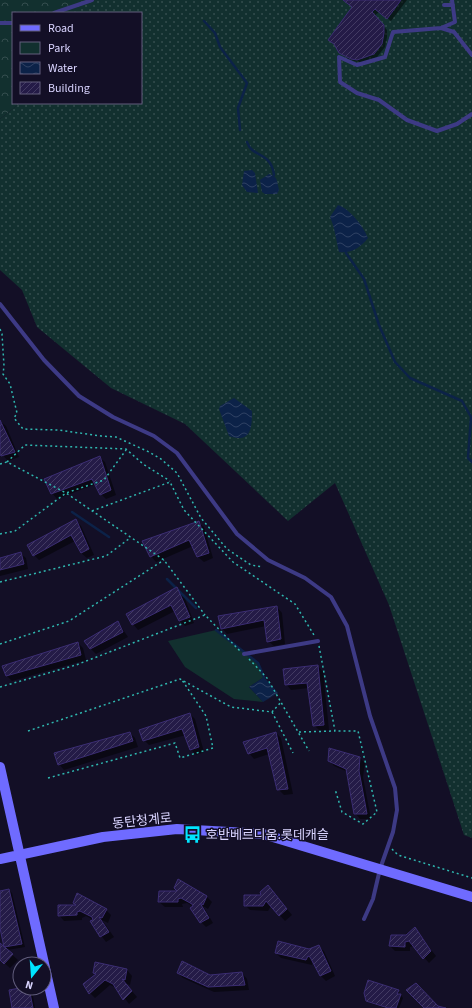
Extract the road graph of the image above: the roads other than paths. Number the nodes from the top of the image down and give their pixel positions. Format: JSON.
{"nodes":[{"id":1,"x":92,"y":0,"type":"edge"},
{"id":2,"x":452,"y":0,"type":"edge"},
{"id":3,"x":444,"y":5,"type":"dead end"},
{"id":4,"x":453,"y":5,"type":"junction"},
{"id":5,"x":57,"y":12,"type":"edge"},
{"id":6,"x":0,"y":23,"type":"edge"},
{"id":7,"x":12,"y":23,"type":"edge"},
{"id":8,"x":441,"y":28,"type":"junction"},
{"id":9,"x":472,"y":55,"type":"edge"},
{"id":10,"x":472,"y":114,"type":"edge"},
{"id":11,"x":0,"y":304,"type":"edge"},
{"id":12,"x":318,"y":641,"type":"road end"},
{"id":13,"x":244,"y":654,"type":"road end"},
{"id":14,"x":0,"y":766,"type":"edge"},
{"id":15,"x":20,"y":854,"type":"junction"},
{"id":16,"x":0,"y":859,"type":"edge"},
{"id":17,"x":380,"y":869,"type":"junction"},
{"id":18,"x":472,"y":896,"type":"edge"},
{"id":19,"x":364,"y":919,"type":"dead end"},
{"id":20,"x":54,"y":1008,"type":"edge"}],
"edges":[{"from":1,"to":5,"type":"lane"},
{"from":2,"to":4,"type":"lane"},
{"from":3,"to":4,"type":"lane"},
{"from":4,"to":8,"type":"lane"},
{"from":6,"to":7,"type":"lane"},
{"from":8,"to":9,"type":"lane"},
{"from":8,"to":10,"type":"lane"},
{"from":11,"to":17,"type":"lane"},
{"from":12,"to":13,"type":"lane"},
{"from":14,"to":15,"type":"street"},
{"from":15,"to":16,"type":"street","name":"동탄청계로"},
{"from":15,"to":17,"type":"street","name":"동탄청계로"},
{"from":15,"to":20,"type":"street"},
{"from":17,"to":18,"type":"street","name":"동탄청계로"},
{"from":17,"to":19,"type":"lane"}]}
